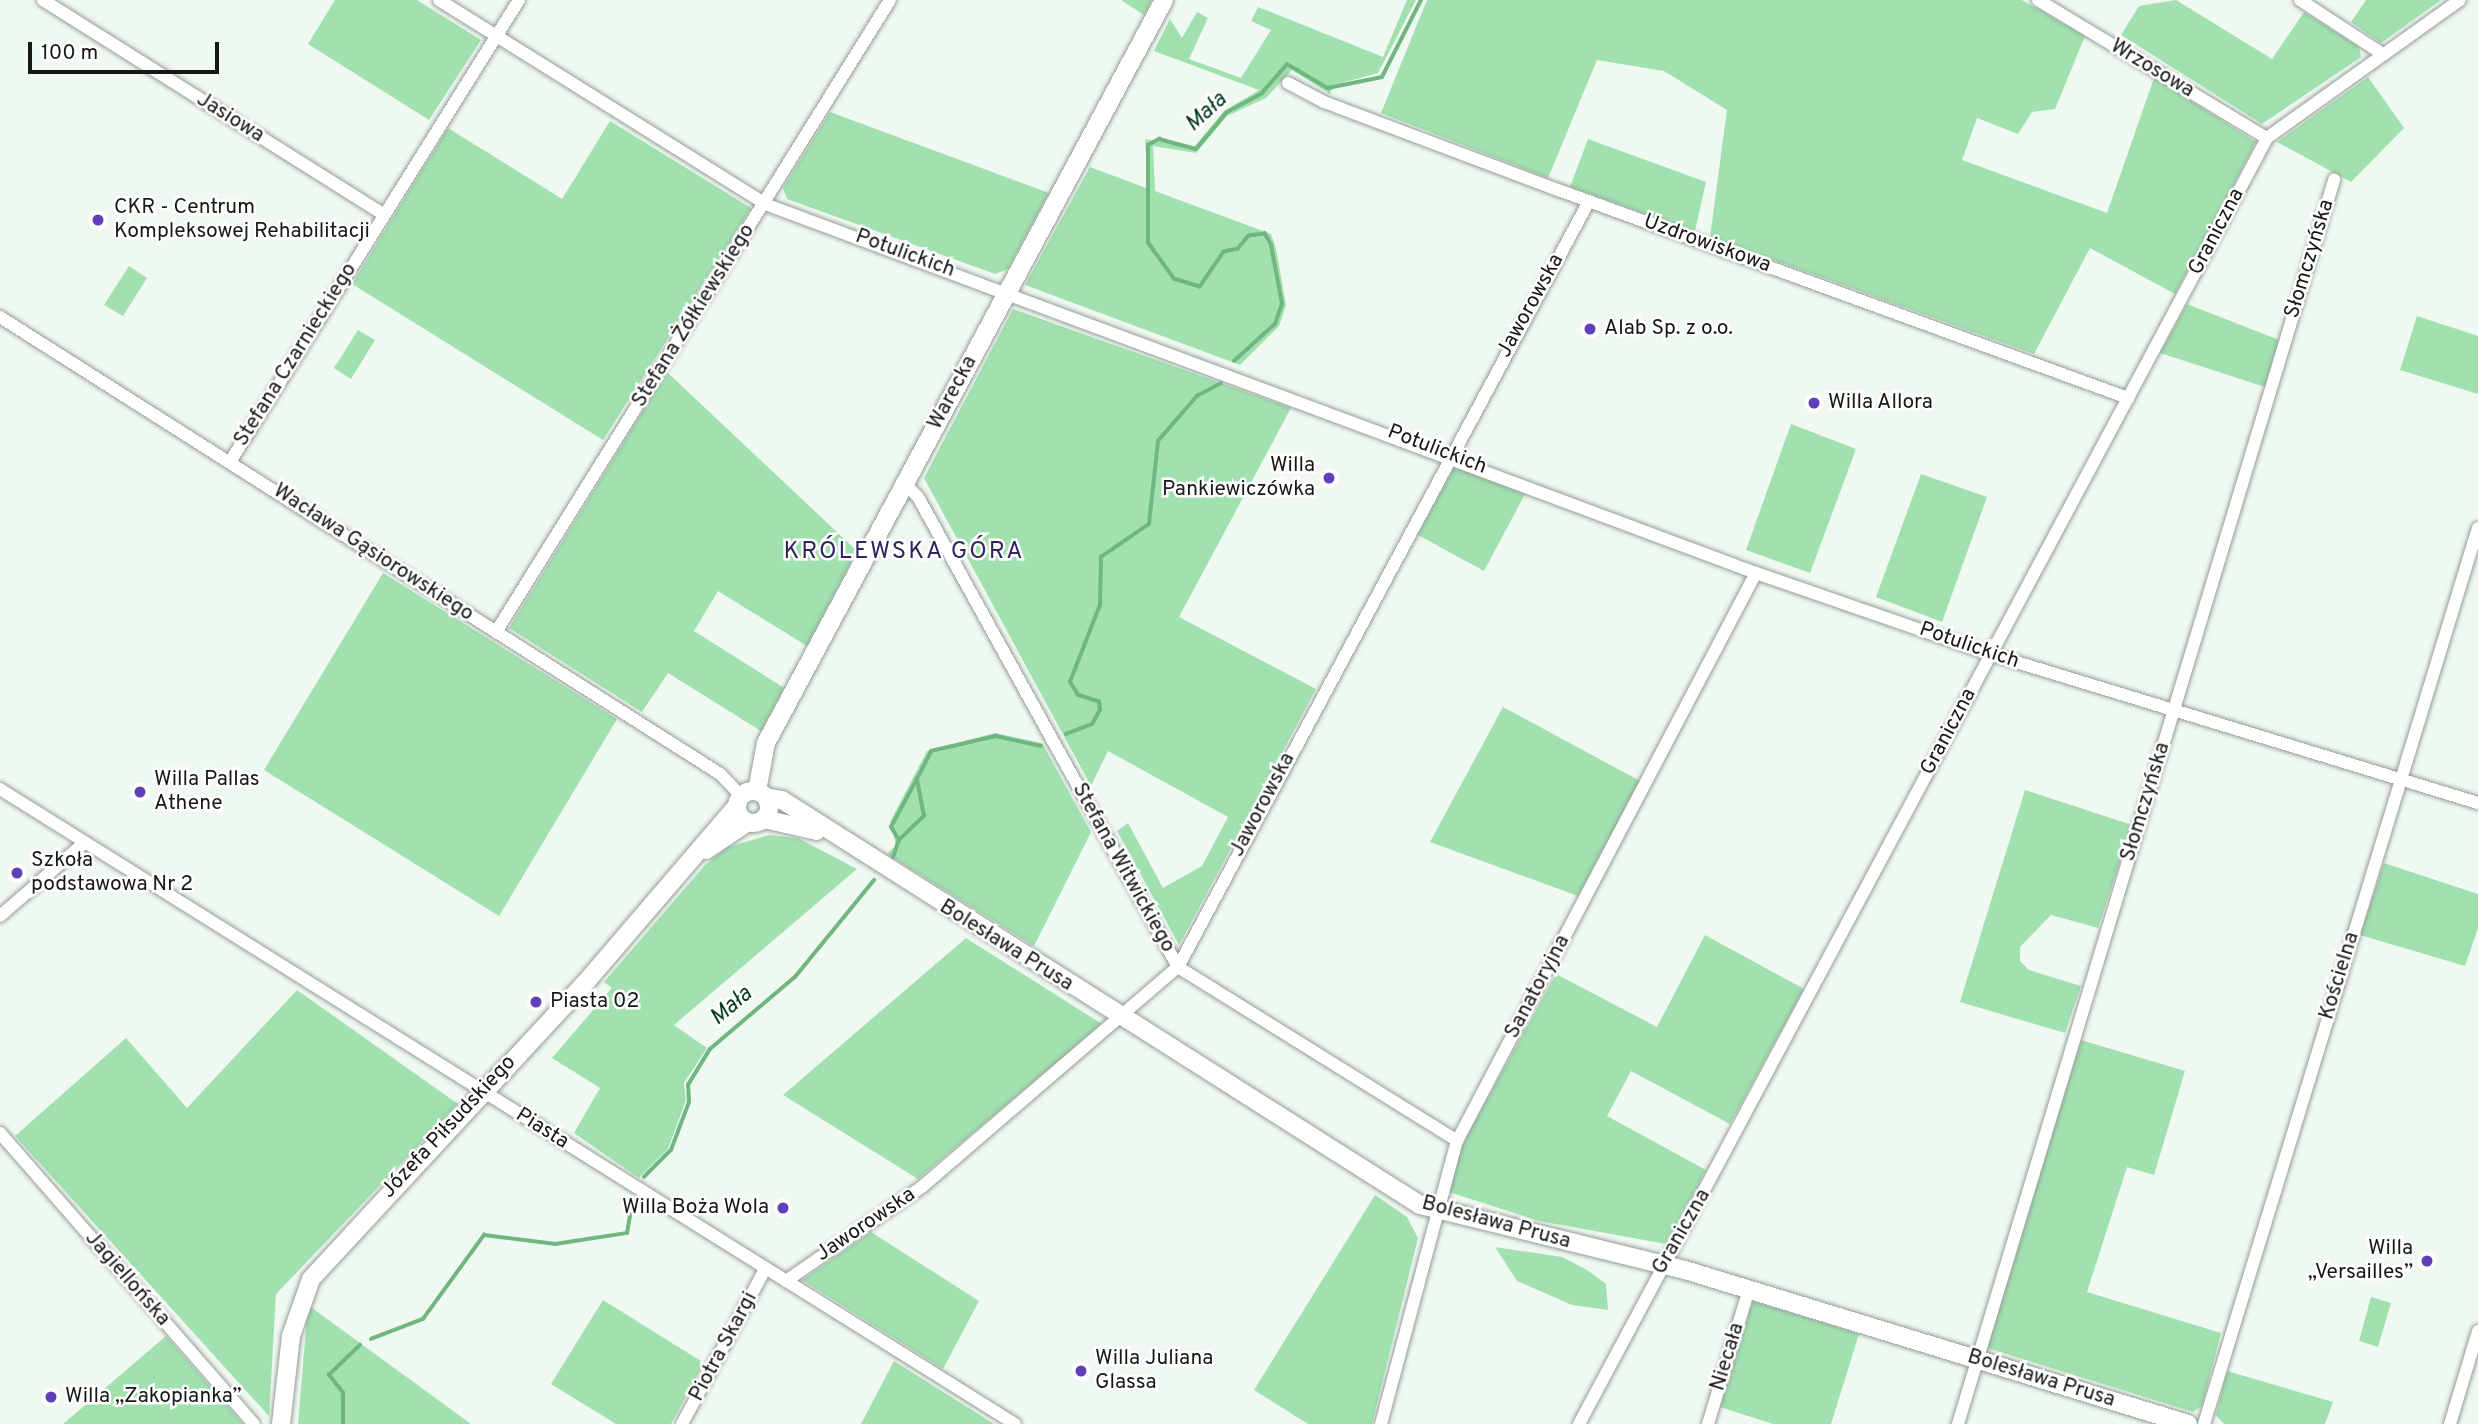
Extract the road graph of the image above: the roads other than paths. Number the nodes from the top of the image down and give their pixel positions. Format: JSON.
{"nodes":[{"id":1,"x":43,"y":0,"type":"edge"},
{"id":2,"x":439,"y":0,"type":"edge"},
{"id":3,"x":519,"y":0,"type":"edge"},
{"id":4,"x":890,"y":0,"type":"edge"},
{"id":5,"x":1164,"y":0,"type":"edge"},
{"id":6,"x":2038,"y":0,"type":"edge"},
{"id":7,"x":2300,"y":0,"type":"edge"},
{"id":8,"x":2460,"y":0,"type":"edge"},
{"id":9,"x":497,"y":36,"type":"junction"},
{"id":10,"x":2384,"y":55,"type":"junction"},
{"id":11,"x":1288,"y":83,"type":"dead end"},
{"id":12,"x":2267,"y":138,"type":"junction"},
{"id":13,"x":2334,"y":180,"type":"dead end"},
{"id":14,"x":1589,"y":201,"type":"junction"},
{"id":15,"x":765,"y":204,"type":"junction"},
{"id":16,"x":383,"y":214,"type":"junction"},
{"id":17,"x":1008,"y":291,"type":"junction"},
{"id":18,"x":0,"y":317,"type":"edge"},
{"id":19,"x":2128,"y":398,"type":"junction"},
{"id":20,"x":1449,"y":454,"type":"junction"},
{"id":21,"x":230,"y":462,"type":"junction"},
{"id":22,"x":905,"y":484,"type":"junction"},
{"id":23,"x":2478,"y":528,"type":"edge"},
{"id":24,"x":1756,"y":573,"type":"junction"},
{"id":25,"x":496,"y":632,"type":"junction"},
{"id":26,"x":1990,"y":654,"type":"junction"},
{"id":27,"x":2173,"y":711,"type":"junction"},
{"id":28,"x":2402,"y":779,"type":"junction"},
{"id":29,"x":0,"y":789,"type":"edge"},
{"id":30,"x":750,"y":798,"type":"junction"},
{"id":31,"x":2478,"y":803,"type":"edge"},
{"id":32,"x":756,"y":820,"type":"junction"},
{"id":33,"x":839,"y":841,"type":"junction"},
{"id":34,"x":85,"y":843,"type":"junction"},
{"id":35,"x":687,"y":865,"type":"junction"},
{"id":36,"x":0,"y":916,"type":"edge"},
{"id":37,"x":1178,"y":967,"type":"junction"},
{"id":38,"x":1121,"y":1018,"type":"junction"},
{"id":39,"x":483,"y":1093,"type":"junction"},
{"id":40,"x":0,"y":1133,"type":"edge"},
{"id":41,"x":1457,"y":1141,"type":"junction"},
{"id":42,"x":1434,"y":1211,"type":"junction"},
{"id":43,"x":1665,"y":1264,"type":"junction"},
{"id":44,"x":765,"y":1269,"type":"junction"},
{"id":45,"x":786,"y":1281,"type":"junction"},
{"id":46,"x":1749,"y":1289,"type":"junction"},
{"id":47,"x":2478,"y":1331,"type":"edge"},
{"id":48,"x":1978,"y":1359,"type":"junction"},
{"id":49,"x":254,"y":1424,"type":"edge"},
{"id":50,"x":281,"y":1424,"type":"edge"},
{"id":51,"x":682,"y":1424,"type":"edge"},
{"id":52,"x":1015,"y":1424,"type":"edge"},
{"id":53,"x":1381,"y":1424,"type":"edge"},
{"id":54,"x":1579,"y":1424,"type":"edge"},
{"id":55,"x":1708,"y":1424,"type":"edge"},
{"id":56,"x":1958,"y":1424,"type":"edge"},
{"id":57,"x":2188,"y":1424,"type":"edge"},
{"id":58,"x":2204,"y":1424,"type":"edge"},
{"id":59,"x":2450,"y":1424,"type":"edge"}],
"edges":[{"from":1,"to":16,"type":"street","name":"Jasiowa"},
{"from":2,"to":9,"type":"street","name":"Potulickich"},
{"from":3,"to":9,"type":"street","name":"Stefana Czarnieckiego"},
{"from":4,"to":15,"type":"street","name":"Stefana Żółkiewskiego"},
{"from":5,"to":17,"type":"street","name":"Warecka"},
{"from":6,"to":12,"type":"street","name":"Wrzosowa"},
{"from":7,"to":10,"type":"street"},
{"from":8,"to":10,"type":"street","name":"Graniczna"},
{"from":9,"to":15,"type":"street","name":"Potulickich"},
{"from":9,"to":16,"type":"street","name":"Stefana Czarnieckiego"},
{"from":10,"to":12,"type":"street","name":"Graniczna"},
{"from":11,"to":14,"type":"street","name":"Uzdrowiskowa"},
{"from":12,"to":19,"type":"street","name":"Graniczna"},
{"from":13,"to":27,"type":"street","name":"Słomczyńska"},
{"from":14,"to":19,"type":"street","name":"Uzdrowiskowa"},
{"from":14,"to":20,"type":"street","name":"Jaworowska"},
{"from":15,"to":17,"type":"street","name":"Potulickich"},
{"from":15,"to":25,"type":"street","name":"Stefana Żółkiewskiego"},
{"from":16,"to":21,"type":"street","name":"Stefana Czarnieckiego"},
{"from":17,"to":20,"type":"street","name":"Potulickich"},
{"from":17,"to":22,"type":"street","name":"Warecka"},
{"from":18,"to":21,"type":"street","name":"Wacława Gąsiorowskiego"},
{"from":19,"to":26,"type":"street","name":"Graniczna"},
{"from":20,"to":24,"type":"street","name":"Potulickich"},
{"from":20,"to":37,"type":"street","name":"Jaworowska"},
{"from":21,"to":25,"type":"street","name":"Wacława Gąsiorowskiego"},
{"from":22,"to":30,"type":"street","name":"Warecka"},
{"from":22,"to":37,"type":"street","name":"Stefana Witwickiego"},
{"from":23,"to":28,"type":"street","name":"Kościelna"},
{"from":24,"to":26,"type":"street","name":"Potulickich"},
{"from":24,"to":41,"type":"street","name":"Sanatoryjna"},
{"from":25,"to":30,"type":"street","name":"Wacława Gąsiorowskiego"},
{"from":26,"to":27,"type":"street","name":"Potulickich"},
{"from":26,"to":43,"type":"street","name":"Graniczna"},
{"from":27,"to":28,"type":"street","name":"Potulickich"},
{"from":27,"to":48,"type":"street","name":"Słomczyńska"},
{"from":28,"to":31,"type":"street","name":"Potulickich"},
{"from":28,"to":58,"type":"street","name":"Kościelna"},
{"from":29,"to":34,"type":"street","name":"Piasta"},
{"from":30,"to":32,"type":"street"},
{"from":30,"to":32,"type":"street","name":"Warecka"},
{"from":30,"to":33,"type":"street","name":"Bolesława Prusa"},
{"from":30,"to":35,"type":"street","name":"Józefa Piłsudskiego"},
{"from":32,"to":33,"type":"street","name":"Bolesława Prusa"},
{"from":32,"to":35,"type":"street","name":"Józefa Piłsudskiego"},
{"from":33,"to":38,"type":"street","name":"Bolesława Prusa"},
{"from":34,"to":36,"type":"street"},
{"from":34,"to":39,"type":"street","name":"Piasta"},
{"from":35,"to":39,"type":"street","name":"Józefa Piłsudskiego"},
{"from":37,"to":38,"type":"street","name":"Jaworowska"},
{"from":37,"to":41,"type":"street","name":"Stefana Witwickiego"},
{"from":38,"to":42,"type":"street","name":"Bolesława Prusa"},
{"from":38,"to":45,"type":"street","name":"Jaworowska"},
{"from":39,"to":44,"type":"street","name":"Piasta"},
{"from":39,"to":50,"type":"street","name":"Józefa Piłsudskiego"},
{"from":40,"to":49,"type":"street","name":"Jagiellońska"},
{"from":41,"to":42,"type":"street","name":"Sanatoryjna"},
{"from":42,"to":43,"type":"street","name":"Bolesława Prusa"},
{"from":42,"to":53,"type":"street","name":"Sanatoryjna"},
{"from":43,"to":46,"type":"street","name":"Bolesława Prusa"},
{"from":43,"to":54,"type":"street","name":"Graniczna"},
{"from":44,"to":45,"type":"street","name":"Piasta"},
{"from":44,"to":51,"type":"street","name":"Piotra Skargi"},
{"from":45,"to":52,"type":"street","name":"Piasta"},
{"from":46,"to":48,"type":"street","name":"Bolesława Prusa"},
{"from":46,"to":55,"type":"street","name":"Niecała"},
{"from":47,"to":59,"type":"street"},
{"from":48,"to":56,"type":"street","name":"Słomczyńska"},
{"from":48,"to":57,"type":"street","name":"Bolesława Prusa"}]}
